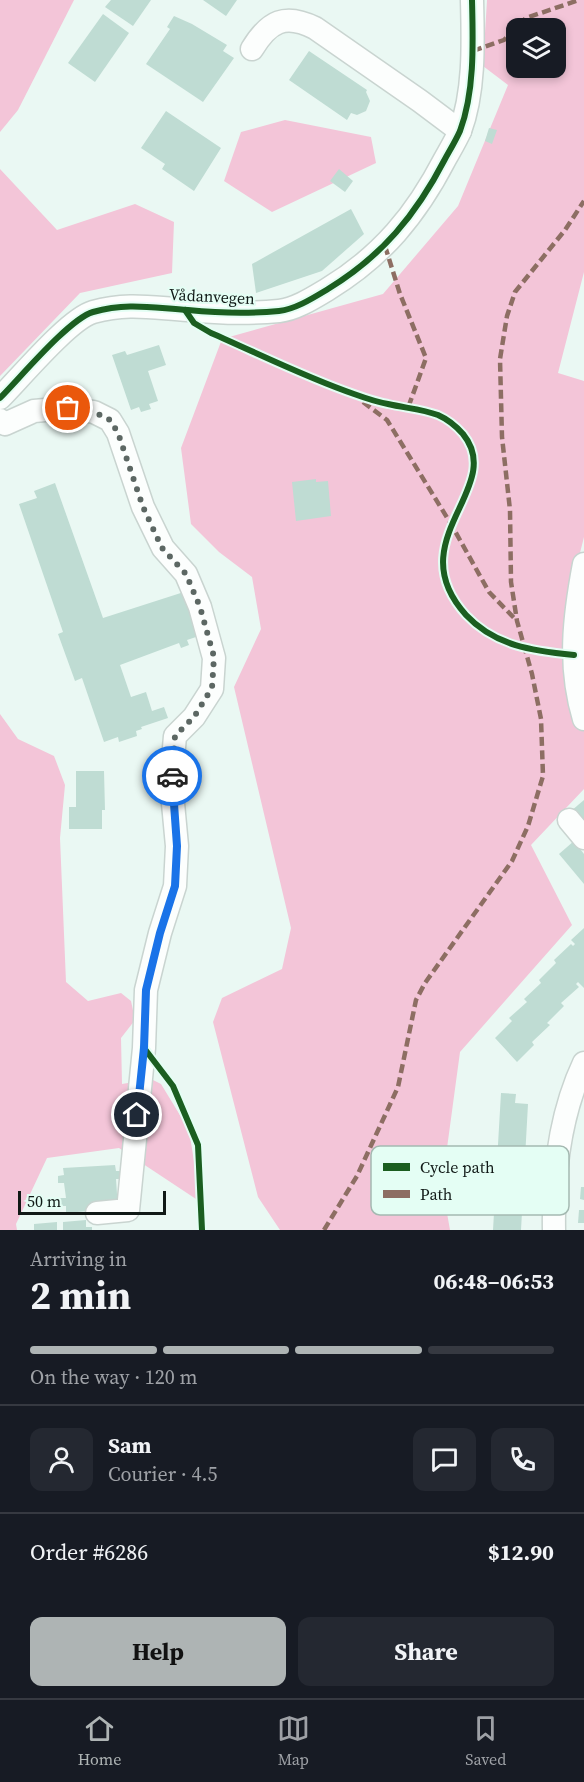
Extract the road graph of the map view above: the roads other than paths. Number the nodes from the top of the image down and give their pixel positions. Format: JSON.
{"nodes":[{"id":1,"x":472,"y":0,"type":"edge"},
{"id":2,"x":252,"y":49,"type":"dead end"},
{"id":3,"x":460,"y":131,"type":"junction"},
{"id":4,"x":0,"y":398,"type":"edge"},
{"id":5,"x":0,"y":420,"type":"edge"},
{"id":6,"x":584,"y":564,"type":"edge"},
{"id":7,"x":584,"y":719,"type":"edge"},
{"id":8,"x":569,"y":820,"type":"dead end"},
{"id":9,"x":584,"y":838,"type":"edge"},
{"id":10,"x":584,"y":1063,"type":"edge"},
{"id":11,"x":578,"y":1098,"type":"edge"},
{"id":12,"x":560,"y":1146,"type":"edge"},
{"id":13,"x":97,"y":1213,"type":"dead end"}],
"edges":[{"from":1,"to":3,"type":"street","name":"Vådanvegen"},
{"from":2,"to":3,"type":"street"},
{"from":3,"to":4,"type":"street","name":"Vådanvegen"},
{"from":5,"to":13,"type":"street"},
{"from":6,"to":7,"type":"street"},
{"from":8,"to":9,"type":"street"},
{"from":10,"to":11,"type":"street"},
{"from":11,"to":12,"type":"street"}]}
